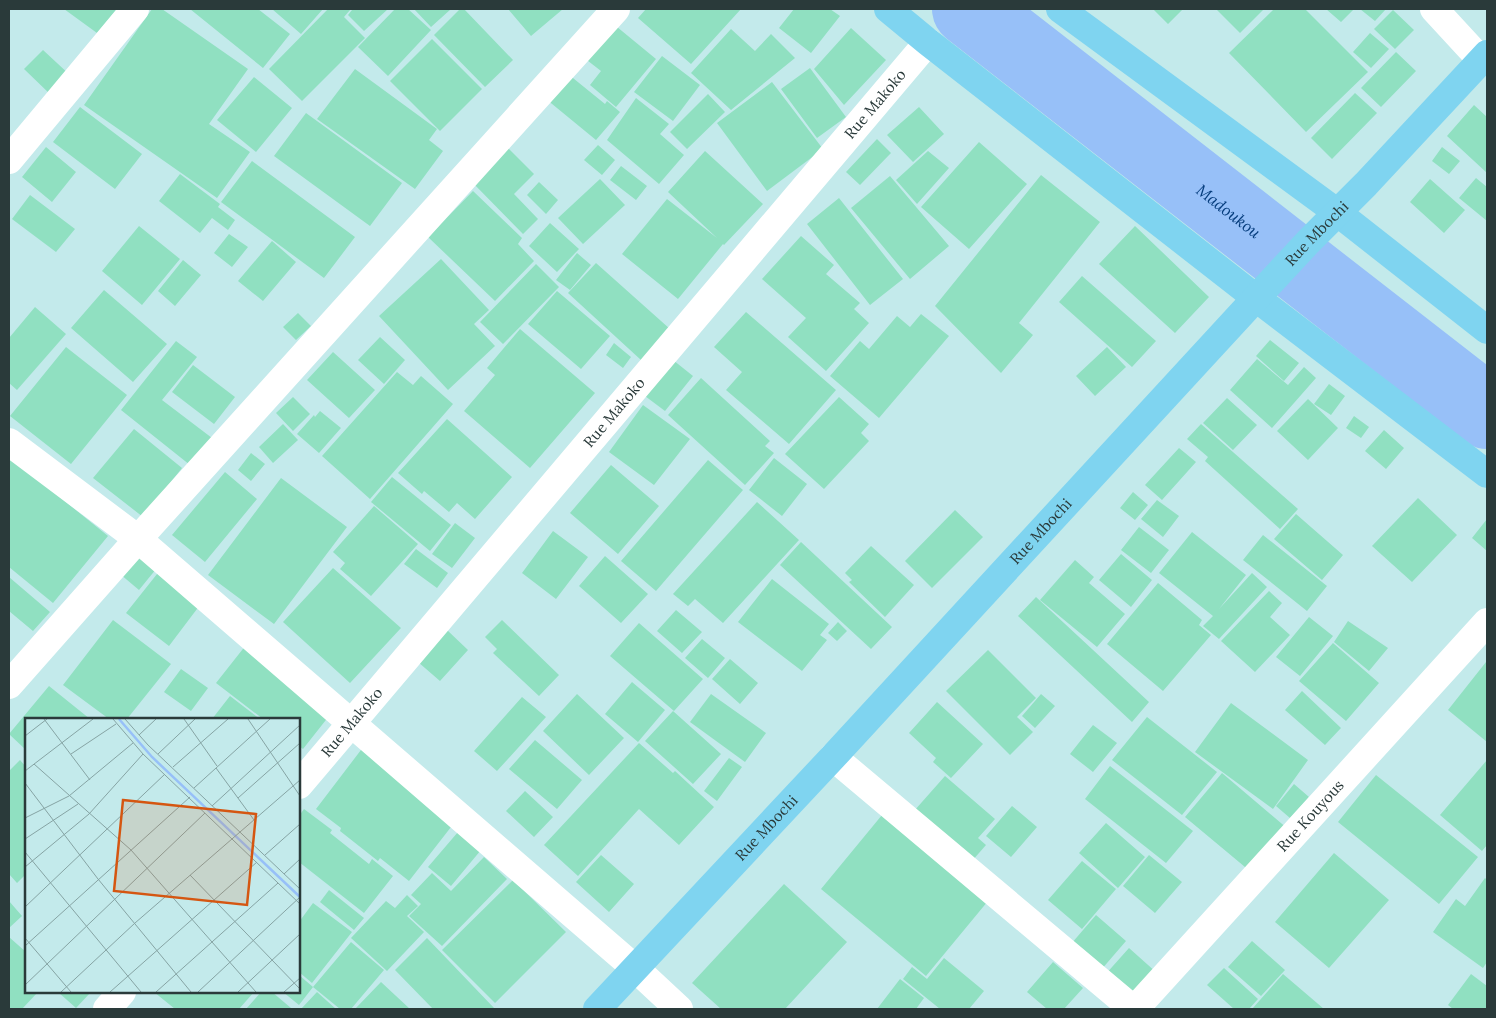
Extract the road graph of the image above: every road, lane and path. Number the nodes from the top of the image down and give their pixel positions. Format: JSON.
{"nodes":[{"id":1,"x":135,"y":9,"type":"edge"},
{"id":2,"x":616,"y":9,"type":"edge"},
{"id":3,"x":888,"y":9,"type":"edge"},
{"id":4,"x":1060,"y":9,"type":"edge"},
{"id":5,"x":1434,"y":9,"type":"edge"},
{"id":6,"x":928,"y":42,"type":"junction"},
{"id":7,"x":1484,"y":57,"type":"edge"},
{"id":8,"x":9,"y":160,"type":"edge"},
{"id":9,"x":1338,"y":213,"type":"junction"},
{"id":10,"x":1264,"y":289,"type":"junction"},
{"id":11,"x":1487,"y":330,"type":"edge"},
{"id":12,"x":9,"y":442,"type":"edge"},
{"id":13,"x":1487,"y":474,"type":"edge"},
{"id":14,"x":138,"y":539,"type":"junction"},
{"id":15,"x":1487,"y":622,"type":"edge"},
{"id":16,"x":9,"y":685,"type":"edge"},
{"id":17,"x":352,"y":723,"type":"junction"},
{"id":18,"x":833,"y":757,"type":"junction"},
{"id":19,"x":300,"y":784,"type":"edge"},
{"id":20,"x":636,"y":969,"type":"junction"},
{"id":21,"x":121,"y":993,"type":"edge"},
{"id":22,"x":108,"y":1009,"type":"edge"},
{"id":23,"x":597,"y":1009,"type":"edge"},
{"id":24,"x":679,"y":1009,"type":"edge"},
{"id":25,"x":1134,"y":1009,"type":"edge"}],
"edges":[{"from":1,"to":8,"type":"street"},
{"from":2,"to":14,"type":"street"},
{"from":3,"to":6,"type":"main road"},
{"from":4,"to":9,"type":"main road"},
{"from":5,"to":7,"type":"street"},
{"from":6,"to":10,"type":"main road"},
{"from":6,"to":17,"type":"street","name":"Rue Makoko"},
{"from":7,"to":9,"type":"main road","name":"Rue Mbochi"},
{"from":9,"to":10,"type":"main road","name":"Rue Mbochi"},
{"from":9,"to":11,"type":"main road"},
{"from":10,"to":13,"type":"main road"},
{"from":10,"to":18,"type":"main road","name":"Rue Mbochi"},
{"from":12,"to":14,"type":"street"},
{"from":14,"to":16,"type":"street"},
{"from":14,"to":17,"type":"street"},
{"from":15,"to":25,"type":"street","name":"Rue Kouyous"},
{"from":17,"to":19,"type":"street","name":"Rue Makoko"},
{"from":17,"to":20,"type":"street"},
{"from":18,"to":20,"type":"main road","name":"Rue Mbochi"},
{"from":18,"to":25,"type":"street"},
{"from":20,"to":23,"type":"main road","name":"Rue Mbochi"},
{"from":20,"to":24,"type":"street"},
{"from":21,"to":22,"type":"street"}]}
